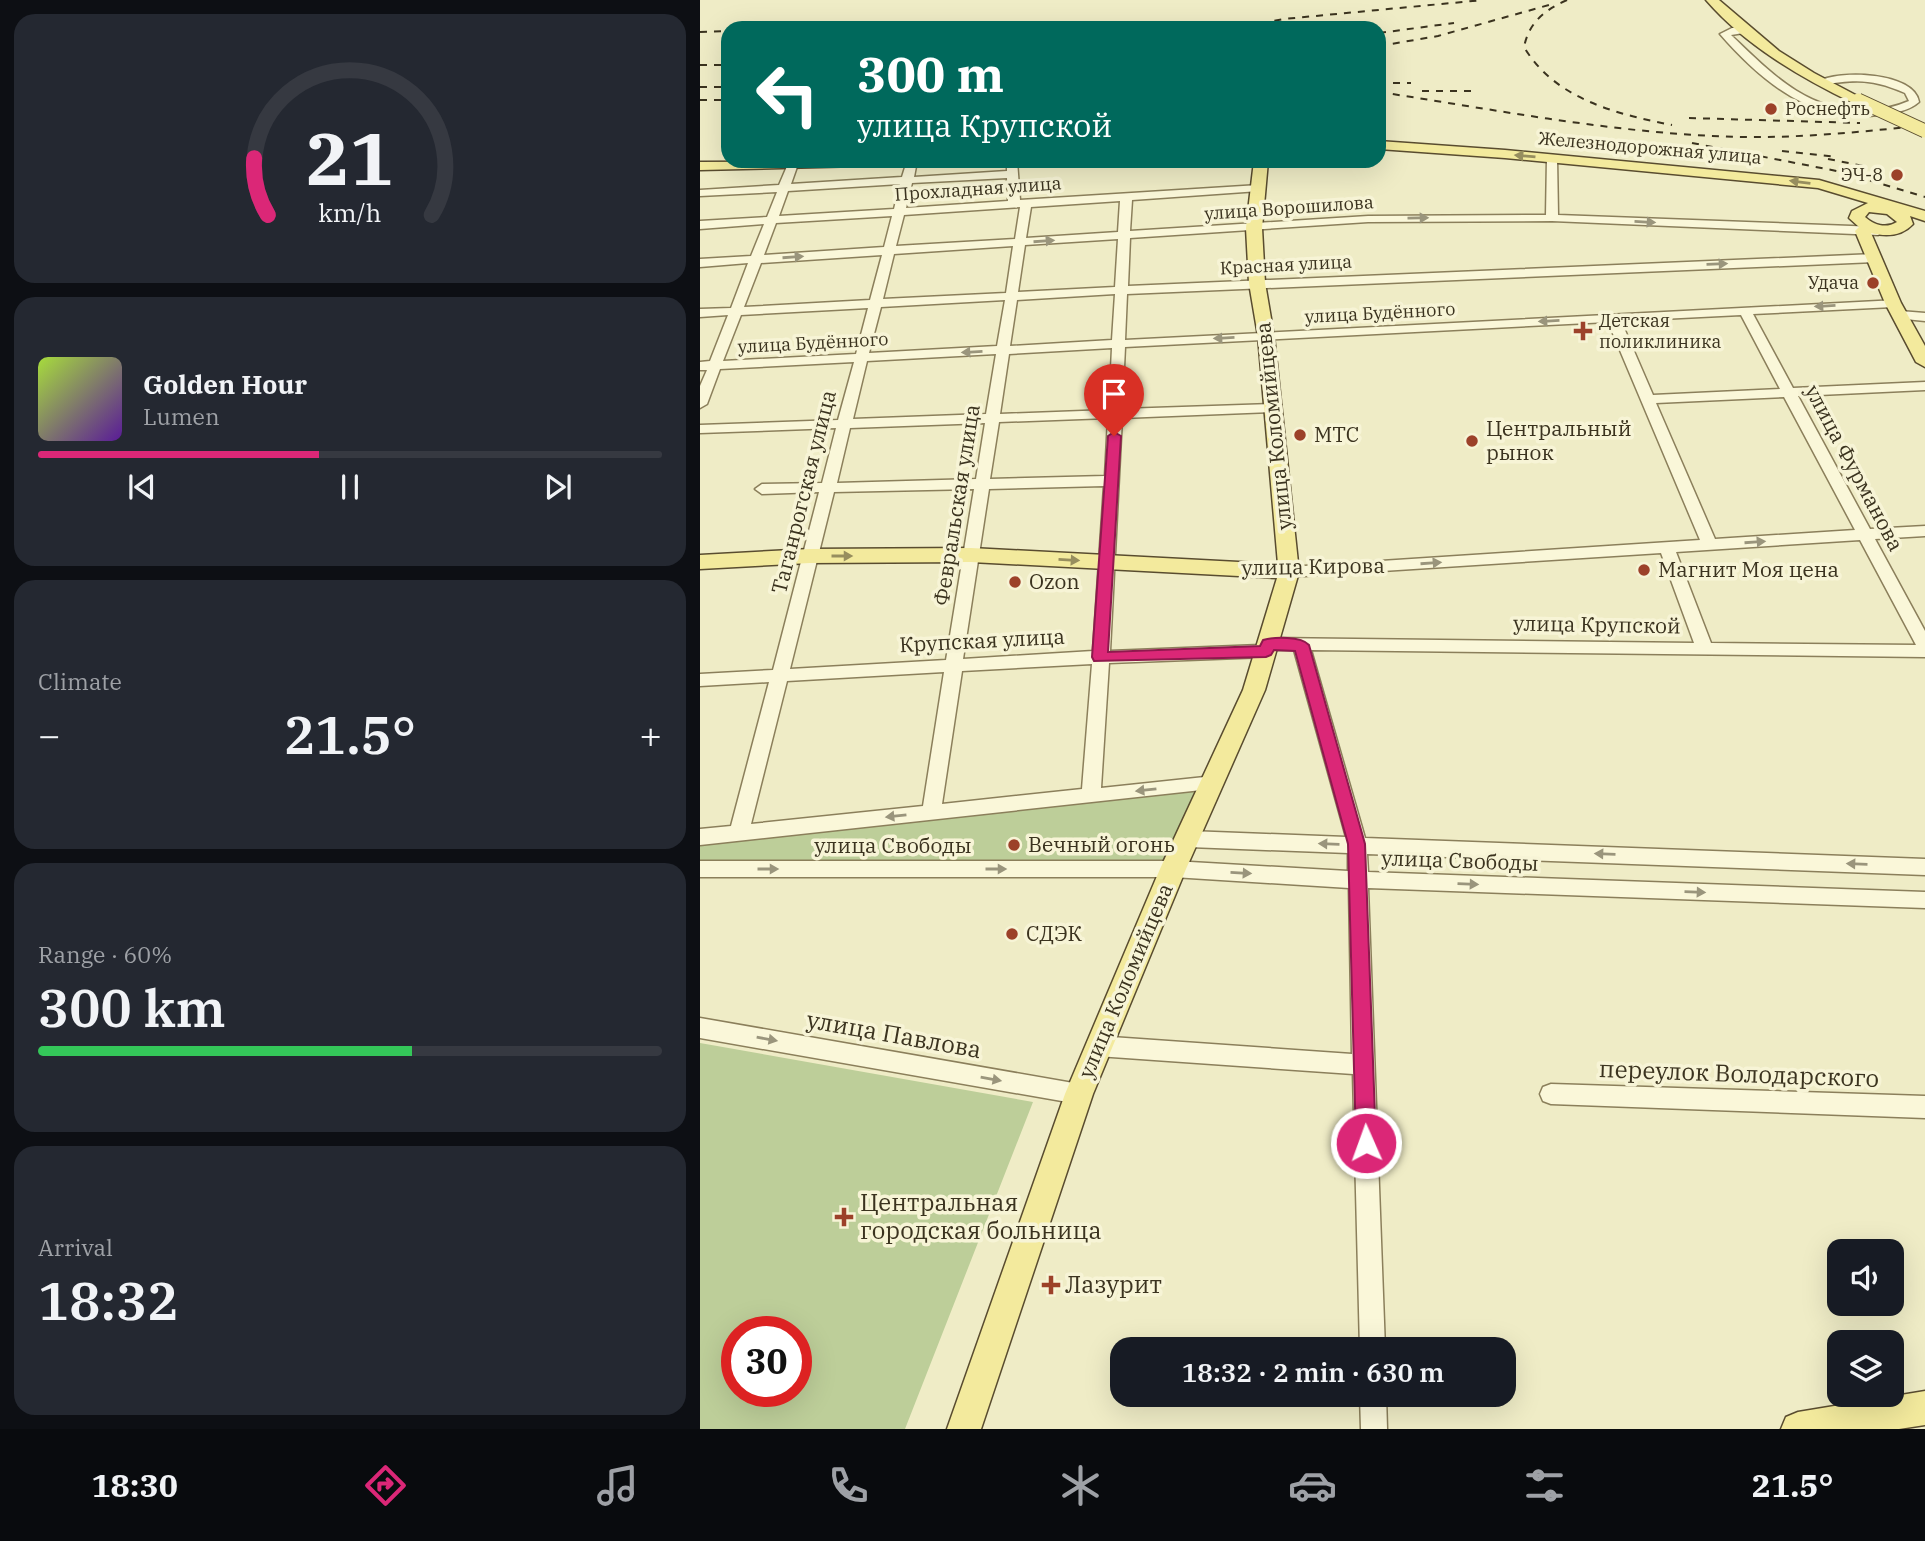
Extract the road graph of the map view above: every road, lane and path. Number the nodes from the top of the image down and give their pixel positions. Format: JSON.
{"nodes":[{"id":1,"x":1712,"y":0,"type":"edge"},
{"id":2,"x":1747,"y":30,"type":"junction"},
{"id":3,"x":1822,"y":82,"type":"junction"},
{"id":4,"x":1925,"y":131,"type":"edge"},
{"id":5,"x":1386,"y":146,"type":"edge"},
{"id":6,"x":1552,"y":158,"type":"junction"},
{"id":7,"x":700,"y":166,"type":"edge"},
{"id":8,"x":721,"y":166,"type":"edge"},
{"id":9,"x":792,"y":168,"type":"edge"},
{"id":10,"x":910,"y":168,"type":"edge"},
{"id":11,"x":1013,"y":168,"type":"edge"},
{"id":12,"x":1260,"y":168,"type":"edge"},
{"id":13,"x":1013,"y":174,"type":"junction"},
{"id":14,"x":906,"y":182,"type":"junction"},
{"id":15,"x":1259,"y":188,"type":"junction"},
{"id":16,"x":784,"y":189,"type":"junction"},
{"id":17,"x":700,"y":193,"type":"edge"},
{"id":18,"x":1856,"y":194,"type":"junction"},
{"id":19,"x":1126,"y":197,"type":"junction"},
{"id":20,"x":1020,"y":204,"type":"junction"},
{"id":21,"x":1885,"y":209,"type":"junction"},
{"id":22,"x":898,"y":212,"type":"junction"},
{"id":23,"x":1919,"y":215,"type":"edge"},
{"id":24,"x":1552,"y":218,"type":"junction"},
{"id":25,"x":772,"y":220,"type":"junction"},
{"id":26,"x":1860,"y":220,"type":"junction"},
{"id":27,"x":700,"y":225,"type":"edge"},
{"id":28,"x":1254,"y":228,"type":"junction"},
{"id":29,"x":1124,"y":236,"type":"junction"},
{"id":30,"x":1019,"y":243,"type":"junction"},
{"id":31,"x":888,"y":251,"type":"junction"},
{"id":32,"x":1875,"y":258,"type":"junction"},
{"id":33,"x":756,"y":260,"type":"junction"},
{"id":34,"x":700,"y":263,"type":"edge"},
{"id":35,"x":1257,"y":283,"type":"junction"},
{"id":36,"x":1121,"y":290,"type":"junction"},
{"id":37,"x":1011,"y":296,"type":"junction"},
{"id":38,"x":875,"y":303,"type":"junction"},
{"id":39,"x":1897,"y":309,"type":"junction"},
{"id":40,"x":736,"y":311,"type":"junction"},
{"id":41,"x":1745,"y":311,"type":"junction"},
{"id":42,"x":700,"y":313,"type":"edge"},
{"id":43,"x":1925,"y":317,"type":"edge"},
{"id":44,"x":1613,"y":318,"type":"junction"},
{"id":45,"x":1266,"y":336,"type":"junction"},
{"id":46,"x":1119,"y":344,"type":"junction"},
{"id":47,"x":1003,"y":350,"type":"junction"},
{"id":48,"x":861,"y":358,"type":"junction"},
{"id":49,"x":1925,"y":362,"type":"edge"},
{"id":50,"x":707,"y":366,"type":"edge"},
{"id":51,"x":1925,"y":386,"type":"edge"},
{"id":52,"x":1790,"y":393,"type":"junction"},
{"id":53,"x":1648,"y":399,"type":"junction"},
{"id":54,"x":700,"y":404,"type":"edge"},
{"id":55,"x":1273,"y":408,"type":"junction"},
{"id":56,"x":1115,"y":414,"type":"junction"},
{"id":57,"x":992,"y":418,"type":"junction"},
{"id":58,"x":844,"y":424,"type":"junction"},
{"id":59,"x":700,"y":429,"type":"edge"},
{"id":60,"x":1112,"y":481,"type":"junction"},
{"id":61,"x":982,"y":485,"type":"junction"},
{"id":62,"x":827,"y":488,"type":"junction"},
{"id":63,"x":762,"y":489,"type":"dead end"},
{"id":64,"x":1925,"y":531,"type":"edge"},
{"id":65,"x":1866,"y":535,"type":"junction"},
{"id":66,"x":1710,"y":545,"type":"junction"},
{"id":67,"x":1667,"y":548,"type":"junction"},
{"id":68,"x":971,"y":555,"type":"junction"},
{"id":69,"x":810,"y":556,"type":"junction"},
{"id":70,"x":700,"y":562,"type":"edge"},
{"id":71,"x":1108,"y":562,"type":"junction"},
{"id":72,"x":1289,"y":572,"type":"junction"},
{"id":73,"x":1301,"y":645,"type":"junction"},
{"id":74,"x":1267,"y":648,"type":"junction"},
{"id":75,"x":1705,"y":649,"type":"junction"},
{"id":76,"x":1925,"y":649,"type":"edge"},
{"id":77,"x":1100,"y":657,"type":"junction"},
{"id":78,"x":953,"y":666,"type":"junction"},
{"id":79,"x":779,"y":676,"type":"junction"},
{"id":80,"x":700,"y":680,"type":"edge"},
{"id":81,"x":1214,"y":783,"type":"junction"},
{"id":82,"x":1091,"y":796,"type":"junction"},
{"id":83,"x":931,"y":813,"type":"junction"},
{"id":84,"x":739,"y":833,"type":"junction"},
{"id":85,"x":700,"y":837,"type":"edge"},
{"id":86,"x":1188,"y":839,"type":"junction"},
{"id":87,"x":1357,"y":844,"type":"junction"},
{"id":88,"x":1925,"y":867,"type":"edge"},
{"id":89,"x":700,"y":869,"type":"edge"},
{"id":90,"x":1173,"y":869,"type":"junction"},
{"id":91,"x":1359,"y":880,"type":"junction"},
{"id":92,"x":1925,"y":900,"type":"edge"},
{"id":93,"x":700,"y":1028,"type":"edge"},
{"id":94,"x":1097,"y":1046,"type":"junction"},
{"id":95,"x":1364,"y":1065,"type":"junction"},
{"id":96,"x":1079,"y":1094,"type":"junction"},
{"id":97,"x":1551,"y":1094,"type":"dead end"},
{"id":98,"x":1925,"y":1107,"type":"edge"},
{"id":99,"x":1371,"y":1337,"type":"edge"},
{"id":100,"x":1373,"y":1407,"type":"edge"},
{"id":101,"x":1925,"y":1408,"type":"edge"},
{"id":102,"x":1816,"y":1428,"type":"edge"},
{"id":103,"x":964,"y":1429,"type":"edge"},
{"id":104,"x":1374,"y":1429,"type":"edge"}],
"edges":[{"from":1,"to":2,"type":"main road"},
{"from":2,"to":3,"type":"main road"},
{"from":2,"to":3,"type":"street"},
{"from":3,"to":4,"type":"main road","bridge":true},
{"from":6,"to":5,"type":"main road","name":"Железнодорожная улица","one_way":true},
{"from":18,"to":6,"type":"main road","name":"Железнодорожная улица","one_way":true},
{"from":6,"to":24,"type":"street"},
{"from":7,"to":8,"type":"main road"},
{"from":9,"to":16,"type":"street"},
{"from":10,"to":14,"type":"street","name":"Таганрогская улица"},
{"from":11,"to":13,"type":"street","name":"Февральская улица"},
{"from":12,"to":15,"type":"main road","name":"улица Коломийцева"},
{"from":13,"to":14,"type":"street"},
{"from":13,"to":20,"type":"street","name":"Февральская улица"},
{"from":14,"to":16,"type":"street"},
{"from":14,"to":22,"type":"street","name":"Таганрогская улица"},
{"from":15,"to":19,"type":"street","name":"Прохладная улица"},
{"from":15,"to":28,"type":"main road","name":"улица Коломийцева"},
{"from":16,"to":17,"type":"street"},
{"from":16,"to":25,"type":"street"},
{"from":18,"to":21,"type":"street"},
{"from":18,"to":23,"type":"main road","name":"Железнодорожная улица"},
{"from":18,"to":26,"type":"main road"},
{"from":19,"to":20,"type":"street","name":"Прохладная улица"},
{"from":19,"to":29,"type":"street"},
{"from":20,"to":22,"type":"street","name":"Прохладная улица"},
{"from":20,"to":30,"type":"street","name":"Февральская улица"},
{"from":21,"to":23,"type":"street"},
{"from":21,"to":26,"type":"main road"},
{"from":21,"to":26,"type":"main road"},
{"from":22,"to":25,"type":"street","name":"Прохладная улица"},
{"from":22,"to":31,"type":"street","name":"Таганрогская улица"},
{"from":24,"to":26,"type":"street","name":"улица Ворошилова","one_way":true},
{"from":28,"to":24,"type":"street","name":"улица Ворошилова","one_way":true},
{"from":25,"to":27,"type":"street","name":"Прохладная улица"},
{"from":25,"to":33,"type":"street"},
{"from":26,"to":32,"type":"main road"},
{"from":28,"to":29,"type":"street","name":"улица Ворошилова"},
{"from":28,"to":35,"type":"main road","name":"улица Коломийцева"},
{"from":30,"to":29,"type":"street","name":"улица Ворошилова","one_way":true},
{"from":29,"to":36,"type":"street"},
{"from":30,"to":31,"type":"street","name":"улица Ворошилова"},
{"from":30,"to":37,"type":"street","name":"Февральская улица"},
{"from":33,"to":31,"type":"street","name":"улица Ворошилова","one_way":true},
{"from":31,"to":38,"type":"street","name":"Таганрогская улица"},
{"from":35,"to":32,"type":"street","name":"Красная улица","one_way":true},
{"from":32,"to":39,"type":"main road"},
{"from":33,"to":34,"type":"street","name":"улица Ворошилова"},
{"from":33,"to":40,"type":"street"},
{"from":35,"to":36,"type":"street","name":"Красная улица"},
{"from":35,"to":45,"type":"main road","name":"улица Коломийцева"},
{"from":36,"to":37,"type":"street","name":"Красная улица"},
{"from":36,"to":46,"type":"street"},
{"from":37,"to":38,"type":"street","name":"Красная улица"},
{"from":37,"to":47,"type":"street","name":"Февральская улица"},
{"from":38,"to":40,"type":"street","name":"Красная улица"},
{"from":38,"to":48,"type":"street","name":"Таганрогская улица"},
{"from":39,"to":41,"type":"street","name":"улица Будённого","one_way":true},
{"from":39,"to":43,"type":"street","name":"улица Будённого"},
{"from":39,"to":49,"type":"main road"},
{"from":40,"to":42,"type":"street","name":"Красная улица"},
{"from":40,"to":50,"type":"street"},
{"from":41,"to":44,"type":"street","name":"улица Будённого"},
{"from":41,"to":52,"type":"street","name":"улица Фурманова"},
{"from":44,"to":45,"type":"street","name":"улица Будённого","one_way":true},
{"from":44,"to":53,"type":"street"},
{"from":45,"to":46,"type":"street","name":"улица Будённого","one_way":true},
{"from":45,"to":55,"type":"main road","name":"улица Коломийцева"},
{"from":46,"to":47,"type":"street","name":"улица Будённого"},
{"from":46,"to":56,"type":"street"},
{"from":47,"to":48,"type":"street","name":"улица Будённого","one_way":true},
{"from":47,"to":57,"type":"street","name":"Февральская улица"},
{"from":48,"to":50,"type":"street","name":"улица Будённого"},
{"from":48,"to":58,"type":"street","name":"Таганрогская улица"},
{"from":50,"to":54,"type":"street"},
{"from":51,"to":52,"type":"street"},
{"from":52,"to":53,"type":"street"},
{"from":52,"to":65,"type":"street","name":"улица Фурманова"},
{"from":53,"to":66,"type":"street"},
{"from":55,"to":56,"type":"street"},
{"from":55,"to":72,"type":"main road","name":"улица Коломийцева"},
{"from":56,"to":57,"type":"street"},
{"from":56,"to":60,"type":"street"},
{"from":57,"to":58,"type":"street"},
{"from":57,"to":61,"type":"street","name":"Февральская улица"},
{"from":58,"to":59,"type":"street"},
{"from":58,"to":62,"type":"street","name":"Таганрогская улица"},
{"from":60,"to":61,"type":"street"},
{"from":60,"to":71,"type":"street"},
{"from":61,"to":62,"type":"street"},
{"from":61,"to":68,"type":"street","name":"Февральская улица"},
{"from":62,"to":63,"type":"street"},
{"from":62,"to":69,"type":"street","name":"Таганрогская улица"},
{"from":64,"to":65,"type":"street","name":"улица Кирова"},
{"from":66,"to":65,"type":"street","name":"улица Кирова","one_way":true},
{"from":65,"to":76,"type":"street","name":"улица Фурманова"},
{"from":66,"to":67,"type":"street","name":"улица Кирова"},
{"from":72,"to":67,"type":"street","name":"улица Кирова","one_way":true},
{"from":67,"to":75,"type":"street"},
{"from":69,"to":68,"type":"main road","name":"улица Кирова","one_way":true},
{"from":68,"to":71,"type":"main road","name":"улица Кирова","one_way":true},
{"from":68,"to":78,"type":"street","name":"Февральская улица"},
{"from":69,"to":70,"type":"main road","name":"улица Кирова"},
{"from":69,"to":79,"type":"street","name":"Таганрогская улица"},
{"from":71,"to":72,"type":"main road","name":"улица Кирова"},
{"from":71,"to":77,"type":"street"},
{"from":72,"to":74,"type":"main road","name":"улица Коломийцева"},
{"from":73,"to":74,"type":"street","name":"улица Крупской"},
{"from":73,"to":75,"type":"street","name":"улица Крупской"},
{"from":73,"to":87,"type":"street"},
{"from":74,"to":77,"type":"street","name":"Крупская улица"},
{"from":74,"to":81,"type":"main road","name":"улица Коломийцева"},
{"from":75,"to":76,"type":"street","name":"улица Крупской"},
{"from":77,"to":78,"type":"street","name":"Крупская улица"},
{"from":77,"to":82,"type":"street"},
{"from":78,"to":79,"type":"street","name":"Крупская улица"},
{"from":78,"to":83,"type":"street","name":"Февральская улица"},
{"from":79,"to":80,"type":"street","name":"Крупская улица"},
{"from":79,"to":84,"type":"street","name":"Таганрогская улица"},
{"from":81,"to":82,"type":"street","name":"улица Свободы","one_way":true},
{"from":81,"to":86,"type":"main road","name":"улица Коломийцева"},
{"from":82,"to":83,"type":"street","name":"улица Свободы"},
{"from":83,"to":84,"type":"street","name":"улица Свободы","one_way":true},
{"from":84,"to":85,"type":"street","name":"улица Свободы"},
{"from":87,"to":86,"type":"street","name":"улица Свободы","one_way":true},
{"from":86,"to":90,"type":"main road","name":"улица Коломийцева"},
{"from":88,"to":87,"type":"street","name":"улица Свободы","one_way":true},
{"from":87,"to":91,"type":"street"},
{"from":89,"to":90,"type":"street","name":"улица Свободы","one_way":true},
{"from":90,"to":91,"type":"street","name":"улица Свободы","one_way":true},
{"from":90,"to":94,"type":"main road","name":"улица Коломийцева"},
{"from":91,"to":92,"type":"street","name":"улица Свободы","one_way":true},
{"from":91,"to":95,"type":"street"},
{"from":93,"to":96,"type":"street","name":"улица Павлова","one_way":true},
{"from":94,"to":95,"type":"street"},
{"from":94,"to":96,"type":"main road","name":"улица Коломийцева"},
{"from":95,"to":99,"type":"street"},
{"from":96,"to":103,"type":"main road","name":"улица Коломийцева"},
{"from":97,"to":98,"type":"street","name":"переулок Володарского"},
{"from":100,"to":104,"type":"street"},
{"from":101,"to":102,"type":"main road"}]}
